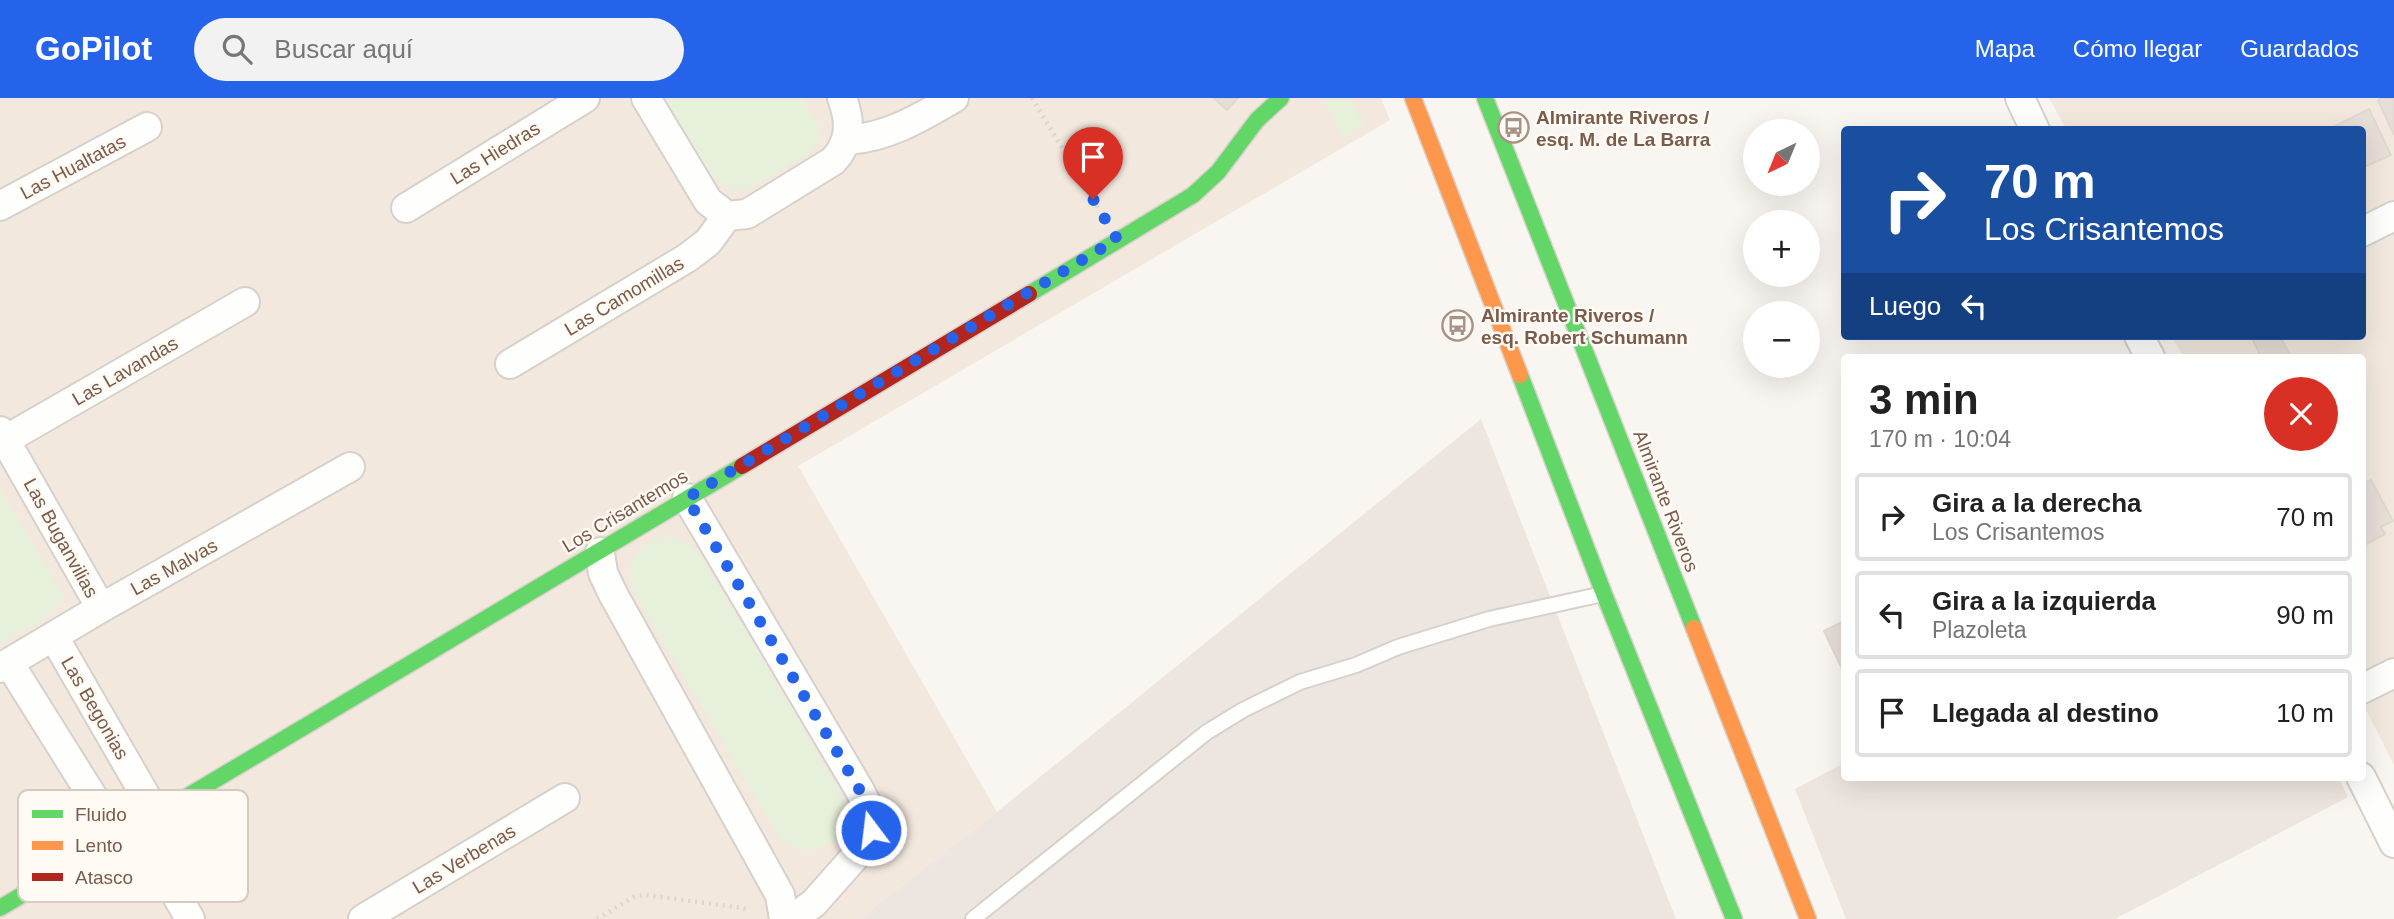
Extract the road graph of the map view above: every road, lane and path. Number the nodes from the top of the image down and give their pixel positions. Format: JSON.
{"nodes":[{"id":1,"x":585,"y":98,"type":"edge"},
{"id":2,"x":646,"y":98,"type":"edge"},
{"id":3,"x":842,"y":98,"type":"edge"},
{"id":4,"x":954,"y":98,"type":"edge"},
{"id":5,"x":1032,"y":98,"type":"edge"},
{"id":6,"x":1282,"y":98,"type":"edge"},
{"id":7,"x":1413,"y":98,"type":"edge"},
{"id":8,"x":1485,"y":98,"type":"edge"},
{"id":9,"x":2020,"y":98,"type":"edge"},
{"id":10,"x":2033,"y":126,"type":"edge"},
{"id":11,"x":147,"y":127,"type":"dead end"},
{"id":12,"x":848,"y":140,"type":"junction"},
{"id":13,"x":0,"y":206,"type":"edge"},
{"id":14,"x":405,"y":208,"type":"dead end"},
{"id":15,"x":727,"y":216,"type":"junction"},
{"id":16,"x":2394,"y":216,"type":"edge"},
{"id":17,"x":2366,"y":230,"type":"edge"},
{"id":18,"x":1117,"y":239,"type":"junction"},
{"id":19,"x":245,"y":302,"type":"dead end"},
{"id":20,"x":510,"y":363,"type":"dead end"},
{"id":21,"x":3,"y":435,"type":"edge"},
{"id":22,"x":350,"y":467,"type":"dead end"},
{"id":23,"x":687,"y":498,"type":"junction"},
{"id":24,"x":600,"y":552,"type":"junction"},
{"id":25,"x":1604,"y":594,"type":"junction"},
{"id":26,"x":101,"y":608,"type":"junction"},
{"id":27,"x":54,"y":637,"type":"junction"},
{"id":28,"x":4,"y":666,"type":"edge"},
{"id":29,"x":2394,"y":673,"type":"edge"},
{"id":30,"x":2366,"y":687,"type":"edge"},
{"id":31,"x":2363,"y":781,"type":"edge"},
{"id":32,"x":107,"y":790,"type":"edge"},
{"id":33,"x":121,"y":790,"type":"edge"},
{"id":34,"x":197,"y":790,"type":"edge"},
{"id":35,"x":565,"y":798,"type":"dead end"},
{"id":36,"x":2394,"y":843,"type":"edge"},
{"id":37,"x":18,"y":897,"type":"edge"},
{"id":38,"x":180,"y":902,"type":"edge"},
{"id":39,"x":0,"y":908,"type":"edge"},
{"id":40,"x":773,"y":915,"type":"edge"},
{"id":41,"x":190,"y":919,"type":"edge"},
{"id":42,"x":363,"y":919,"type":"edge"},
{"id":43,"x":597,"y":919,"type":"edge"},
{"id":44,"x":792,"y":919,"type":"edge"},
{"id":45,"x":972,"y":919,"type":"edge"},
{"id":46,"x":1734,"y":919,"type":"edge"},
{"id":47,"x":1808,"y":919,"type":"edge"}],
"edges":[{"from":1,"to":14,"type":"street","name":"Las Hiedras"},
{"from":2,"to":15,"type":"street"},
{"from":3,"to":12,"type":"street"},
{"from":4,"to":12,"type":"street"},
{"from":5,"to":18,"type":"path"},
{"from":6,"to":18,"type":"main road","name":"Los Crisantemos"},
{"from":7,"to":25,"type":"main road"},
{"from":8,"to":47,"type":"main road","name":"Almirante Riveros"},
{"from":9,"to":10,"type":"street"},
{"from":11,"to":13,"type":"street","name":"Las Hualtatas"},
{"from":12,"to":15,"type":"street"},
{"from":15,"to":20,"type":"street","name":"Las Camomillas"},
{"from":16,"to":17,"type":"street"},
{"from":18,"to":23,"type":"main road","name":"Los Crisantemos"},
{"from":19,"to":21,"type":"street","name":"Las Lavandas"},
{"from":21,"to":26,"type":"street","name":"Las Buganvilias"},
{"from":22,"to":26,"type":"street","name":"Las Malvas"},
{"from":23,"to":24,"type":"main road","name":"Los Crisantemos"},
{"from":23,"to":44,"type":"street"},
{"from":24,"to":34,"type":"main road","name":"Los Crisantemos"},
{"from":24,"to":40,"type":"street"},
{"from":25,"to":45,"type":"lane"},
{"from":25,"to":46,"type":"main road"},
{"from":26,"to":27,"type":"street","name":"Las Malvas"},
{"from":27,"to":28,"type":"street","name":"Las Malvas"},
{"from":27,"to":33,"type":"street","name":"Las Begonias"},
{"from":28,"to":32,"type":"street","name":"Las Begonias"},
{"from":29,"to":30,"type":"street"},
{"from":31,"to":36,"type":"street"},
{"from":35,"to":42,"type":"street","name":"Las Verbenas"},
{"from":37,"to":39,"type":"main road","name":"Los Crisantemos"},
{"from":38,"to":41,"type":"street","name":"Las Begonias"},
{"from":40,"to":43,"type":"path"}]}
